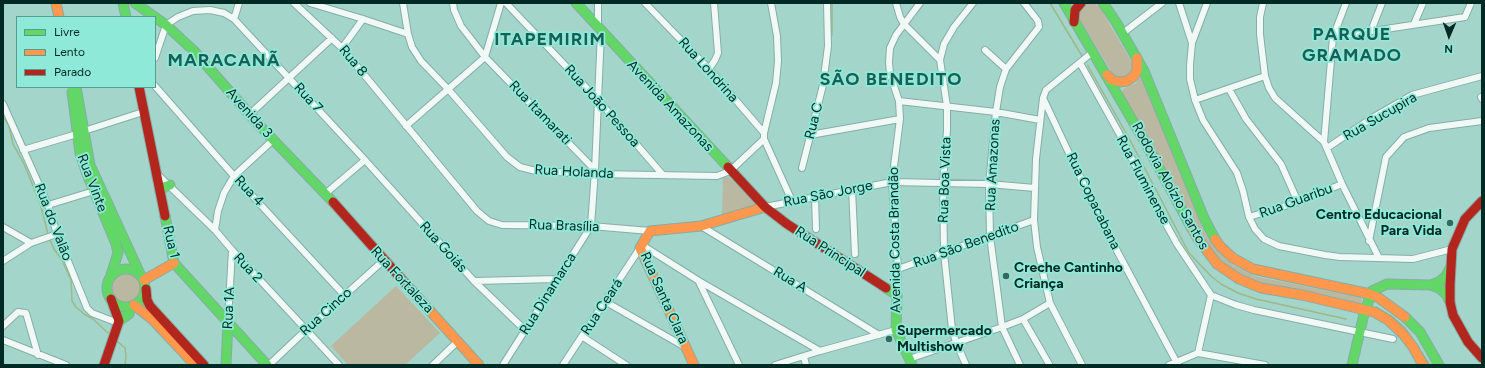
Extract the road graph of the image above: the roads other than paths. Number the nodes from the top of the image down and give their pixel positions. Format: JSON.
{"nodes":[{"id":1,"x":56,"y":3,"type":"edge"},
{"id":2,"x":62,"y":3,"type":"edge"},
{"id":3,"x":123,"y":3,"type":"edge"},
{"id":4,"x":135,"y":3,"type":"edge"},
{"id":5,"x":239,"y":3,"type":"edge"},
{"id":6,"x":294,"y":3,"type":"edge"},
{"id":7,"x":310,"y":3,"type":"edge"},
{"id":8,"x":403,"y":3,"type":"edge"},
{"id":9,"x":453,"y":3,"type":"edge"},
{"id":10,"x":502,"y":3,"type":"edge"},
{"id":11,"x":506,"y":3,"type":"edge"},
{"id":12,"x":576,"y":3,"type":"edge"},
{"id":13,"x":598,"y":3,"type":"edge"},
{"id":14,"x":645,"y":3,"type":"edge"},
{"id":15,"x":707,"y":3,"type":"edge"},
{"id":16,"x":771,"y":3,"type":"edge"},
{"id":17,"x":827,"y":3,"type":"edge"},
{"id":18,"x":896,"y":3,"type":"edge"},
{"id":19,"x":920,"y":3,"type":"edge"},
{"id":20,"x":973,"y":3,"type":"edge"},
{"id":21,"x":1024,"y":3,"type":"edge"},
{"id":22,"x":1064,"y":3,"type":"edge"},
{"id":23,"x":1081,"y":3,"type":"edge"},
{"id":24,"x":1103,"y":3,"type":"edge"},
{"id":25,"x":1162,"y":3,"type":"edge"},
{"id":26,"x":1179,"y":3,"type":"edge"},
{"id":27,"x":1207,"y":3,"type":"edge"},
{"id":28,"x":1263,"y":3,"type":"edge"},
{"id":29,"x":1346,"y":3,"type":"edge"},
{"id":30,"x":1382,"y":3,"type":"edge"},
{"id":31,"x":1423,"y":3,"type":"edge"},
{"id":32,"x":1471,"y":3,"type":"edge"},
{"id":33,"x":714,"y":4,"type":"edge"},
{"id":34,"x":59,"y":16,"type":"edge"},
{"id":35,"x":64,"y":16,"type":"edge"},
{"id":36,"x":126,"y":16,"type":"edge"},
{"id":37,"x":153,"y":16,"type":"edge"},
{"id":38,"x":156,"y":18,"type":"edge"},
{"id":39,"x":234,"y":19,"type":"junction"},
{"id":40,"x":363,"y":19,"type":"junction"},
{"id":41,"x":1074,"y":22,"type":"junction"},
{"id":42,"x":904,"y":24,"type":"junction"},
{"id":43,"x":1414,"y":24,"type":"junction"},
{"id":44,"x":166,"y":25,"type":"junction"},
{"id":45,"x":600,"y":29,"type":"junction"},
{"id":46,"x":1371,"y":31,"type":"junction"},
{"id":47,"x":1123,"y":33,"type":"junction"},
{"id":48,"x":408,"y":34,"type":"junction"},
{"id":49,"x":1332,"y":37,"type":"junction"},
{"id":50,"x":332,"y":38,"type":"junction"},
{"id":51,"x":1192,"y":43,"type":"junction"},
{"id":52,"x":342,"y":48,"type":"junction"},
{"id":53,"x":985,"y":50,"type":"dead end"},
{"id":54,"x":1094,"y":53,"type":"junction"},
{"id":55,"x":156,"y":55,"type":"edge"},
{"id":56,"x":485,"y":56,"type":"junction"},
{"id":57,"x":1136,"y":56,"type":"junction"},
{"id":58,"x":940,"y":60,"type":"junction"},
{"id":59,"x":1080,"y":63,"type":"junction"},
{"id":60,"x":709,"y":69,"type":"junction"},
{"id":61,"x":1006,"y":69,"type":"junction"},
{"id":62,"x":1107,"y":75,"type":"junction"},
{"id":63,"x":1265,"y":76,"type":"junction"},
{"id":64,"x":1482,"y":76,"type":"edge"},
{"id":65,"x":289,"y":78,"type":"junction"},
{"id":66,"x":156,"y":87,"type":"edge"},
{"id":67,"x":71,"y":88,"type":"edge"},
{"id":68,"x":76,"y":88,"type":"edge"},
{"id":69,"x":139,"y":88,"type":"edge"},
{"id":70,"x":448,"y":89,"type":"junction"},
{"id":71,"x":1229,"y":89,"type":"junction"},
{"id":72,"x":1043,"y":98,"type":"junction"},
{"id":73,"x":598,"y":100,"type":"junction"},
{"id":74,"x":1195,"y":100,"type":"junction"},
{"id":75,"x":899,"y":101,"type":"junction"},
{"id":76,"x":3,"y":104,"type":"edge"},
{"id":77,"x":947,"y":106,"type":"junction"},
{"id":78,"x":143,"y":112,"type":"junction"},
{"id":79,"x":996,"y":112,"type":"junction"},
{"id":80,"x":250,"y":114,"type":"junction"},
{"id":81,"x":900,"y":119,"type":"junction"},
{"id":82,"x":1040,"y":120,"type":"junction"},
{"id":83,"x":1482,"y":121,"type":"edge"},
{"id":84,"x":406,"y":125,"type":"junction"},
{"id":85,"x":80,"y":132,"type":"junction"},
{"id":86,"x":810,"y":135,"type":"junction"},
{"id":87,"x":764,"y":136,"type":"junction"},
{"id":88,"x":273,"y":140,"type":"junction"},
{"id":89,"x":1324,"y":142,"type":"junction"},
{"id":90,"x":1327,"y":148,"type":"junction"},
{"id":91,"x":23,"y":150,"type":"junction"},
{"id":92,"x":365,"y":160,"type":"junction"},
{"id":93,"x":802,"y":168,"type":"dead end"},
{"id":94,"x":730,"y":171,"type":"junction"},
{"id":95,"x":595,"y":172,"type":"junction"},
{"id":96,"x":156,"y":173,"type":"junction"},
{"id":97,"x":663,"y":175,"type":"junction"},
{"id":98,"x":234,"y":176,"type":"junction"},
{"id":99,"x":892,"y":182,"type":"junction"},
{"id":100,"x":943,"y":183,"type":"junction"},
{"id":101,"x":989,"y":184,"type":"junction"},
{"id":102,"x":1342,"y":184,"type":"junction"},
{"id":103,"x":170,"y":185,"type":"junction"},
{"id":104,"x":1035,"y":188,"type":"junction"},
{"id":105,"x":852,"y":189,"type":"junction"},
{"id":106,"x":94,"y":191,"type":"junction"},
{"id":107,"x":160,"y":192,"type":"junction"},
{"id":108,"x":325,"y":194,"type":"junction"},
{"id":109,"x":815,"y":197,"type":"junction"},
{"id":110,"x":1482,"y":201,"type":"edge"},
{"id":111,"x":792,"y":202,"type":"junction"},
{"id":112,"x":1298,"y":202,"type":"junction"},
{"id":113,"x":48,"y":205,"type":"junction"},
{"id":114,"x":765,"y":207,"type":"junction"},
{"id":115,"x":1249,"y":217,"type":"junction"},
{"id":116,"x":1034,"y":220,"type":"junction"},
{"id":117,"x":591,"y":226,"type":"junction"},
{"id":118,"x":701,"y":226,"type":"junction"},
{"id":119,"x":3,"y":227,"type":"edge"},
{"id":120,"x":816,"y":229,"type":"dead end"},
{"id":121,"x":215,"y":230,"type":"junction"},
{"id":122,"x":650,"y":230,"type":"junction"},
{"id":123,"x":55,"y":235,"type":"junction"},
{"id":124,"x":990,"y":236,"type":"junction"},
{"id":125,"x":1369,"y":241,"type":"junction"},
{"id":126,"x":31,"y":243,"type":"junction"},
{"id":127,"x":641,"y":247,"type":"junction"},
{"id":128,"x":1452,"y":249,"type":"junction"},
{"id":129,"x":232,"y":250,"type":"junction"},
{"id":130,"x":944,"y":253,"type":"junction"},
{"id":131,"x":855,"y":254,"type":"dead end"},
{"id":132,"x":1379,"y":258,"type":"junction"},
{"id":133,"x":384,"y":260,"type":"junction"},
{"id":134,"x":3,"y":261,"type":"edge"},
{"id":135,"x":174,"y":263,"type":"junction"},
{"id":136,"x":1451,"y":267,"type":"junction"},
{"id":137,"x":898,"y":270,"type":"junction"},
{"id":138,"x":111,"y":276,"type":"junction"},
{"id":139,"x":556,"y":279,"type":"junction"},
{"id":140,"x":144,"y":281,"type":"junction"},
{"id":141,"x":474,"y":281,"type":"junction"},
{"id":142,"x":699,"y":281,"type":"junction"},
{"id":143,"x":1431,"y":285,"type":"junction"},
{"id":144,"x":1370,"y":294,"type":"junction"},
{"id":145,"x":344,"y":295,"type":"junction"},
{"id":146,"x":897,"y":295,"type":"junction"},
{"id":147,"x":1211,"y":295,"type":"junction"},
{"id":148,"x":111,"y":299,"type":"junction"},
{"id":149,"x":606,"y":302,"type":"junction"},
{"id":150,"x":1450,"y":302,"type":"junction"},
{"id":151,"x":1050,"y":303,"type":"junction"},
{"id":152,"x":134,"y":309,"type":"junction"},
{"id":153,"x":1366,"y":310,"type":"junction"},
{"id":154,"x":1024,"y":319,"type":"junction"},
{"id":155,"x":118,"y":322,"type":"junction"},
{"id":156,"x":228,"y":322,"type":"junction"},
{"id":157,"x":3,"y":326,"type":"edge"},
{"id":158,"x":1002,"y":327,"type":"junction"},
{"id":159,"x":306,"y":330,"type":"junction"},
{"id":160,"x":525,"y":330,"type":"junction"},
{"id":161,"x":896,"y":330,"type":"junction"},
{"id":162,"x":1360,"y":331,"type":"junction"},
{"id":163,"x":879,"y":335,"type":"junction"},
{"id":164,"x":583,"y":337,"type":"junction"},
{"id":165,"x":1394,"y":339,"type":"dead end"},
{"id":166,"x":3,"y":340,"type":"edge"},
{"id":167,"x":457,"y":342,"type":"junction"},
{"id":168,"x":956,"y":342,"type":"junction"},
{"id":169,"x":685,"y":347,"type":"junction"},
{"id":170,"x":820,"y":350,"type":"junction"},
{"id":171,"x":1198,"y":353,"type":"junction"},
{"id":172,"x":38,"y":355,"type":"junction"},
{"id":173,"x":804,"y":357,"type":"junction"},
{"id":174,"x":48,"y":358,"type":"junction"},
{"id":175,"x":1482,"y":358,"type":"edge"},
{"id":176,"x":471,"y":361,"type":"edge"},
{"id":177,"x":910,"y":362,"type":"edge"},
{"id":178,"x":1177,"y":363,"type":"edge"},
{"id":179,"x":1049,"y":364,"type":"edge"},
{"id":180,"x":45,"y":365,"type":"edge"},
{"id":181,"x":66,"y":365,"type":"edge"},
{"id":182,"x":104,"y":365,"type":"edge"},
{"id":183,"x":195,"y":365,"type":"edge"},
{"id":184,"x":204,"y":365,"type":"edge"},
{"id":185,"x":226,"y":365,"type":"edge"},
{"id":186,"x":268,"y":365,"type":"edge"},
{"id":187,"x":339,"y":365,"type":"edge"},
{"id":188,"x":433,"y":365,"type":"edge"},
{"id":189,"x":479,"y":365,"type":"edge"},
{"id":190,"x":503,"y":365,"type":"edge"},
{"id":191,"x":563,"y":365,"type":"edge"},
{"id":192,"x":626,"y":365,"type":"edge"},
{"id":193,"x":694,"y":365,"type":"edge"},
{"id":194,"x":739,"y":365,"type":"edge"},
{"id":195,"x":775,"y":365,"type":"edge"},
{"id":196,"x":806,"y":365,"type":"edge"},
{"id":197,"x":966,"y":365,"type":"edge"},
{"id":198,"x":1020,"y":365,"type":"edge"},
{"id":199,"x":1082,"y":365,"type":"edge"},
{"id":200,"x":1169,"y":365,"type":"edge"},
{"id":201,"x":1265,"y":365,"type":"edge"},
{"id":202,"x":1352,"y":365,"type":"edge"},
{"id":203,"x":1423,"y":365,"type":"edge"},
{"id":204,"x":1439,"y":365,"type":"edge"}],
"edges":[{"from":1,"to":34,"type":"street"},
{"from":2,"to":35,"type":"street"},
{"from":3,"to":36,"type":"street"},
{"from":4,"to":37,"type":"street","name":"Avenida 3"},
{"from":5,"to":39,"type":"street"},
{"from":6,"to":50,"type":"street","name":"Rua 8"},
{"from":7,"to":40,"type":"street"},
{"from":8,"to":48,"type":"street","name":"Rua Holanda"},
{"from":9,"to":56,"type":"street","name":"Rua Itamarati"},
{"from":10,"to":56,"type":"street"},
{"from":11,"to":73,"type":"street","name":"Rua João Pessoa"},
{"from":12,"to":45,"type":"street","name":"Avenida Amazonas"},
{"from":13,"to":45,"type":"street","name":"Rua Dinamarca"},
{"from":14,"to":60,"type":"street","name":"Rua Londrina"},
{"from":15,"to":33,"type":"street"},
{"from":16,"to":87,"type":"street"},
{"from":17,"to":86,"type":"street","name":"Rua C"},
{"from":18,"to":42,"type":"street"},
{"from":19,"to":42,"type":"street","name":"Avenida Costa Brandão"},
{"from":20,"to":58,"type":"street","name":"Rua Boa Vista"},
{"from":21,"to":61,"type":"street","name":"Rua Amazonas"},
{"from":22,"to":41,"type":"street","name":"Rodovia Aloízio Santos"},
{"from":23,"to":41,"type":"street"},
{"from":24,"to":47,"type":"street","name":"Rodovia Aloízio Santos"},
{"from":25,"to":47,"type":"street"},
{"from":26,"to":51,"type":"street"},
{"from":27,"to":51,"type":"street"},
{"from":28,"to":63,"type":"street"},
{"from":29,"to":49,"type":"street"},
{"from":30,"to":46,"type":"street"},
{"from":31,"to":43,"type":"street"},
{"from":32,"to":43,"type":"street"},
{"from":33,"to":60,"type":"street"},
{"from":38,"to":44,"type":"street","name":"Avenida 3"},
{"from":39,"to":44,"type":"street","name":"Rua 7"},
{"from":39,"to":65,"type":"street","name":"Rua 7"},
{"from":40,"to":48,"type":"street"},
{"from":40,"to":52,"type":"street"},
{"from":41,"to":54,"type":"street","name":"Rodovia Aloízio Santos"},
{"from":42,"to":58,"type":"street"},
{"from":42,"to":75,"type":"street","name":"Avenida Costa Brandão"},
{"from":43,"to":46,"type":"street"},
{"from":44,"to":55,"type":"street"},
{"from":44,"to":80,"type":"street","name":"Avenida 3"},
{"from":45,"to":73,"type":"street","name":"Rua Dinamarca"},
{"from":45,"to":94,"type":"street","name":"Avenida Amazonas"},
{"from":46,"to":49,"type":"street"},
{"from":47,"to":57,"type":"street","name":"Rodovia Aloízio Santos"},
{"from":48,"to":70,"type":"street","name":"Rua Holanda"},
{"from":49,"to":89,"type":"street"},
{"from":50,"to":52,"type":"street","name":"Rua 8"},
{"from":50,"to":65,"type":"street"},
{"from":51,"to":74,"type":"street"},
{"from":52,"to":84,"type":"street","name":"Rua 8"},
{"from":53,"to":61,"type":"street"},
{"from":54,"to":59,"type":"street"},
{"from":54,"to":62,"type":"street","name":"Rodovia Aloízio Santos"},
{"from":56,"to":70,"type":"street"},
{"from":56,"to":95,"type":"street","name":"Rua Itamarati"},
{"from":57,"to":62,"type":"street"},
{"from":57,"to":144,"type":"street","name":"Rodovia Aloízio Santos"},
{"from":58,"to":77,"type":"street","name":"Rua Boa Vista"},
{"from":59,"to":72,"type":"street"},
{"from":59,"to":147,"type":"street","name":"Rua Fluminense"},
{"from":60,"to":87,"type":"street","name":"Rua Londrina"},
{"from":61,"to":79,"type":"street","name":"Rua Amazonas"},
{"from":62,"to":153,"type":"street","name":"Rodovia Aloízio Santos"},
{"from":63,"to":71,"type":"street"},
{"from":63,"to":89,"type":"street"},
{"from":64,"to":90,"type":"street","name":"Rua Sucupira"},
{"from":65,"to":80,"type":"street"},
{"from":65,"to":92,"type":"street","name":"Rua 7"},
{"from":66,"to":98,"type":"street","name":"Rua 4"},
{"from":67,"to":85,"type":"street","name":"Rua Vinte"},
{"from":68,"to":85,"type":"street"},
{"from":69,"to":78,"type":"street","name":"Rua 1"},
{"from":70,"to":84,"type":"street"},
{"from":70,"to":95,"type":"street","name":"Rua Holanda"},
{"from":71,"to":74,"type":"street"},
{"from":71,"to":112,"type":"street"},
{"from":72,"to":82,"type":"street"},
{"from":72,"to":178,"type":"street","name":"Rua Copacabana"},
{"from":73,"to":95,"type":"street","name":"Rua Dinamarca"},
{"from":73,"to":97,"type":"street","name":"Rua João Pessoa"},
{"from":74,"to":115,"type":"street"},
{"from":75,"to":77,"type":"street"},
{"from":75,"to":81,"type":"street","name":"Avenida Costa Brandão"},
{"from":76,"to":91,"type":"street","name":"Rua do Valão"},
{"from":77,"to":79,"type":"street"},
{"from":77,"to":100,"type":"street","name":"Rua Boa Vista"},
{"from":78,"to":85,"type":"street"},
{"from":78,"to":96,"type":"street","name":"Rua 1"},
{"from":79,"to":82,"type":"street"},
{"from":79,"to":101,"type":"street","name":"Rua Amazonas"},
{"from":80,"to":88,"type":"street","name":"Avenida 3"},
{"from":81,"to":86,"type":"street"},
{"from":81,"to":99,"type":"street","name":"Avenida Costa Brandão"},
{"from":82,"to":104,"type":"street"},
{"from":83,"to":125,"type":"street"},
{"from":84,"to":117,"type":"street","name":"Rua Brasília"},
{"from":85,"to":91,"type":"street"},
{"from":85,"to":106,"type":"street","name":"Rua Vinte"},
{"from":85,"to":140,"type":"street"},
{"from":86,"to":93,"type":"street","name":"Rua C"},
{"from":87,"to":94,"type":"street"},
{"from":87,"to":111,"type":"street","name":"Rua Londrina"},
{"from":88,"to":98,"type":"street"},
{"from":88,"to":108,"type":"street","name":"Avenida 3"},
{"from":89,"to":90,"type":"street"},
{"from":90,"to":102,"type":"street"},
{"from":91,"to":113,"type":"street","name":"Rua do Valão"},
{"from":92,"to":108,"type":"street"},
{"from":92,"to":141,"type":"street","name":"Rua Goiás"},
{"from":94,"to":97,"type":"street","name":"Rua Holanda"},
{"from":94,"to":114,"type":"street","name":"Avenida Amazonas"},
{"from":95,"to":97,"type":"street","name":"Rua Holanda"},
{"from":95,"to":117,"type":"street","name":"Rua Dinamarca"},
{"from":96,"to":103,"type":"street","name":"Rua 2"},
{"from":96,"to":107,"type":"street","name":"Rua 1"},
{"from":98,"to":121,"type":"street"},
{"from":98,"to":145,"type":"street","name":"Rua 4"},
{"from":99,"to":100,"type":"street","name":"Rua São Jorge"},
{"from":99,"to":105,"type":"street","name":"Rua São Jorge"},
{"from":99,"to":137,"type":"street","name":"Avenida Costa Brandão"},
{"from":100,"to":101,"type":"street","name":"Rua São Jorge"},
{"from":100,"to":130,"type":"street","name":"Rua Boa Vista"},
{"from":101,"to":104,"type":"street","name":"Rua São Jorge"},
{"from":101,"to":124,"type":"street","name":"Rua Amazonas"},
{"from":102,"to":112,"type":"street","name":"Rua Guaribu"},
{"from":102,"to":125,"type":"street"},
{"from":103,"to":107,"type":"street"},
{"from":103,"to":121,"type":"street","name":"Rua 2"},
{"from":104,"to":116,"type":"street"},
{"from":105,"to":109,"type":"street","name":"Rua São Jorge"},
{"from":105,"to":131,"type":"street"},
{"from":106,"to":113,"type":"street"},
{"from":106,"to":138,"type":"street","name":"Rua Vinte"},
{"from":107,"to":135,"type":"street","name":"Rua 1"},
{"from":108,"to":133,"type":"street","name":"Rua Fortaleza"},
{"from":109,"to":111,"type":"street","name":"Rua São Jorge"},
{"from":109,"to":120,"type":"street"},
{"from":110,"to":128,"type":"street"},
{"from":111,"to":114,"type":"street","name":"Rua São Jorge"},
{"from":112,"to":115,"type":"street","name":"Rua Guaribu"},
{"from":113,"to":123,"type":"street","name":"Rua do Valão"},
{"from":114,"to":118,"type":"street","name":"Rua Brasília"},
{"from":114,"to":146,"type":"street","name":"Rua Principal"},
{"from":115,"to":132,"type":"street"},
{"from":116,"to":124,"type":"street","name":"Rua São Benedito"},
{"from":116,"to":151,"type":"street"},
{"from":117,"to":122,"type":"street","name":"Rua Brasília"},
{"from":117,"to":139,"type":"street","name":"Rua Dinamarca"},
{"from":118,"to":122,"type":"street","name":"Rua Brasília"},
{"from":118,"to":163,"type":"street","name":"Rua A"},
{"from":119,"to":126,"type":"street"},
{"from":121,"to":129,"type":"street","name":"Rua 2"},
{"from":122,"to":127,"type":"street","name":"Rua Santa Clara"},
{"from":123,"to":126,"type":"street"},
{"from":123,"to":155,"type":"street","name":"Rua do Valão"},
{"from":124,"to":130,"type":"street","name":"Rua São Benedito"},
{"from":124,"to":158,"type":"street","name":"Rua Amazonas"},
{"from":125,"to":132,"type":"street"},
{"from":126,"to":134,"type":"street"},
{"from":127,"to":142,"type":"street"},
{"from":127,"to":149,"type":"street","name":"Rua Ceará"},
{"from":127,"to":169,"type":"street","name":"Rua Santa Clara"},
{"from":128,"to":132,"type":"street"},
{"from":128,"to":136,"type":"street"},
{"from":129,"to":156,"type":"street","name":"Rua 1A"},
{"from":129,"to":159,"type":"street","name":"Rua 2"},
{"from":130,"to":137,"type":"street","name":"Rua São Benedito"},
{"from":130,"to":168,"type":"street","name":"Rua Boa Vista"},
{"from":133,"to":145,"type":"street","name":"Rua Cinco"},
{"from":133,"to":167,"type":"street","name":"Rua Fortaleza"},
{"from":135,"to":140,"type":"street"},
{"from":135,"to":156,"type":"street","name":"Rua 1"},
{"from":136,"to":143,"type":"street"},
{"from":136,"to":150,"type":"street"},
{"from":137,"to":146,"type":"street","name":"Avenida Costa Brandão"},
{"from":138,"to":140,"type":"street"},
{"from":138,"to":148,"type":"street"},
{"from":139,"to":141,"type":"street"},
{"from":139,"to":160,"type":"street","name":"Rua Dinamarca"},
{"from":140,"to":152,"type":"street"},
{"from":140,"to":184,"type":"street"},
{"from":141,"to":160,"type":"street","name":"Rua Goiás"},
{"from":142,"to":170,"type":"street"},
{"from":142,"to":194,"type":"street"},
{"from":143,"to":144,"type":"street"},
{"from":143,"to":150,"type":"street"},
{"from":144,"to":153,"type":"street"},
{"from":144,"to":204,"type":"street","name":"Rodovia Aloízio Santos"},
{"from":145,"to":159,"type":"street","name":"Rua Cinco"},
{"from":146,"to":161,"type":"street","name":"Avenida Costa Brandão"},
{"from":147,"to":162,"type":"street"},
{"from":147,"to":171,"type":"street"},
{"from":148,"to":152,"type":"street"},
{"from":148,"to":155,"type":"street"},
{"from":149,"to":164,"type":"street","name":"Rua Ceará"},
{"from":149,"to":169,"type":"street"},
{"from":150,"to":175,"type":"street"},
{"from":151,"to":154,"type":"street"},
{"from":151,"to":199,"type":"street"},
{"from":152,"to":155,"type":"street"},
{"from":152,"to":183,"type":"street"},
{"from":153,"to":162,"type":"street"},
{"from":153,"to":203,"type":"street","name":"Rodovia Aloízio Santos"},
{"from":154,"to":158,"type":"street"},
{"from":154,"to":179,"type":"street"},
{"from":155,"to":182,"type":"street"},
{"from":156,"to":185,"type":"street","name":"Rua 1A"},
{"from":156,"to":186,"type":"street","name":"Rua 1"},
{"from":157,"to":172,"type":"street"},
{"from":158,"to":168,"type":"street"},
{"from":158,"to":198,"type":"street","name":"Rua Amazonas"},
{"from":159,"to":186,"type":"street","name":"Rua Cinco"},
{"from":159,"to":187,"type":"street","name":"Rua 2"},
{"from":160,"to":190,"type":"street","name":"Rua Dinamarca"},
{"from":161,"to":163,"type":"street"},
{"from":161,"to":177,"type":"street","name":"Avenida Costa Brandão"},
{"from":162,"to":165,"type":"street"},
{"from":162,"to":202,"type":"street"},
{"from":163,"to":170,"type":"street"},
{"from":164,"to":191,"type":"street","name":"Rua Ceará"},
{"from":164,"to":192,"type":"street"},
{"from":166,"to":172,"type":"street"},
{"from":167,"to":176,"type":"street","name":"Rua Fortaleza"},
{"from":167,"to":188,"type":"street"},
{"from":168,"to":177,"type":"street"},
{"from":168,"to":197,"type":"street","name":"Rua Boa Vista"},
{"from":169,"to":193,"type":"street","name":"Rua Santa Clara"},
{"from":170,"to":173,"type":"street"},
{"from":171,"to":178,"type":"street"},
{"from":171,"to":201,"type":"street"},
{"from":172,"to":174,"type":"street"},
{"from":173,"to":195,"type":"street"},
{"from":173,"to":196,"type":"street"},
{"from":174,"to":180,"type":"street"},
{"from":174,"to":181,"type":"street"},
{"from":176,"to":189,"type":"street","name":"Rua Fortaleza"},
{"from":178,"to":200,"type":"street"}]}
